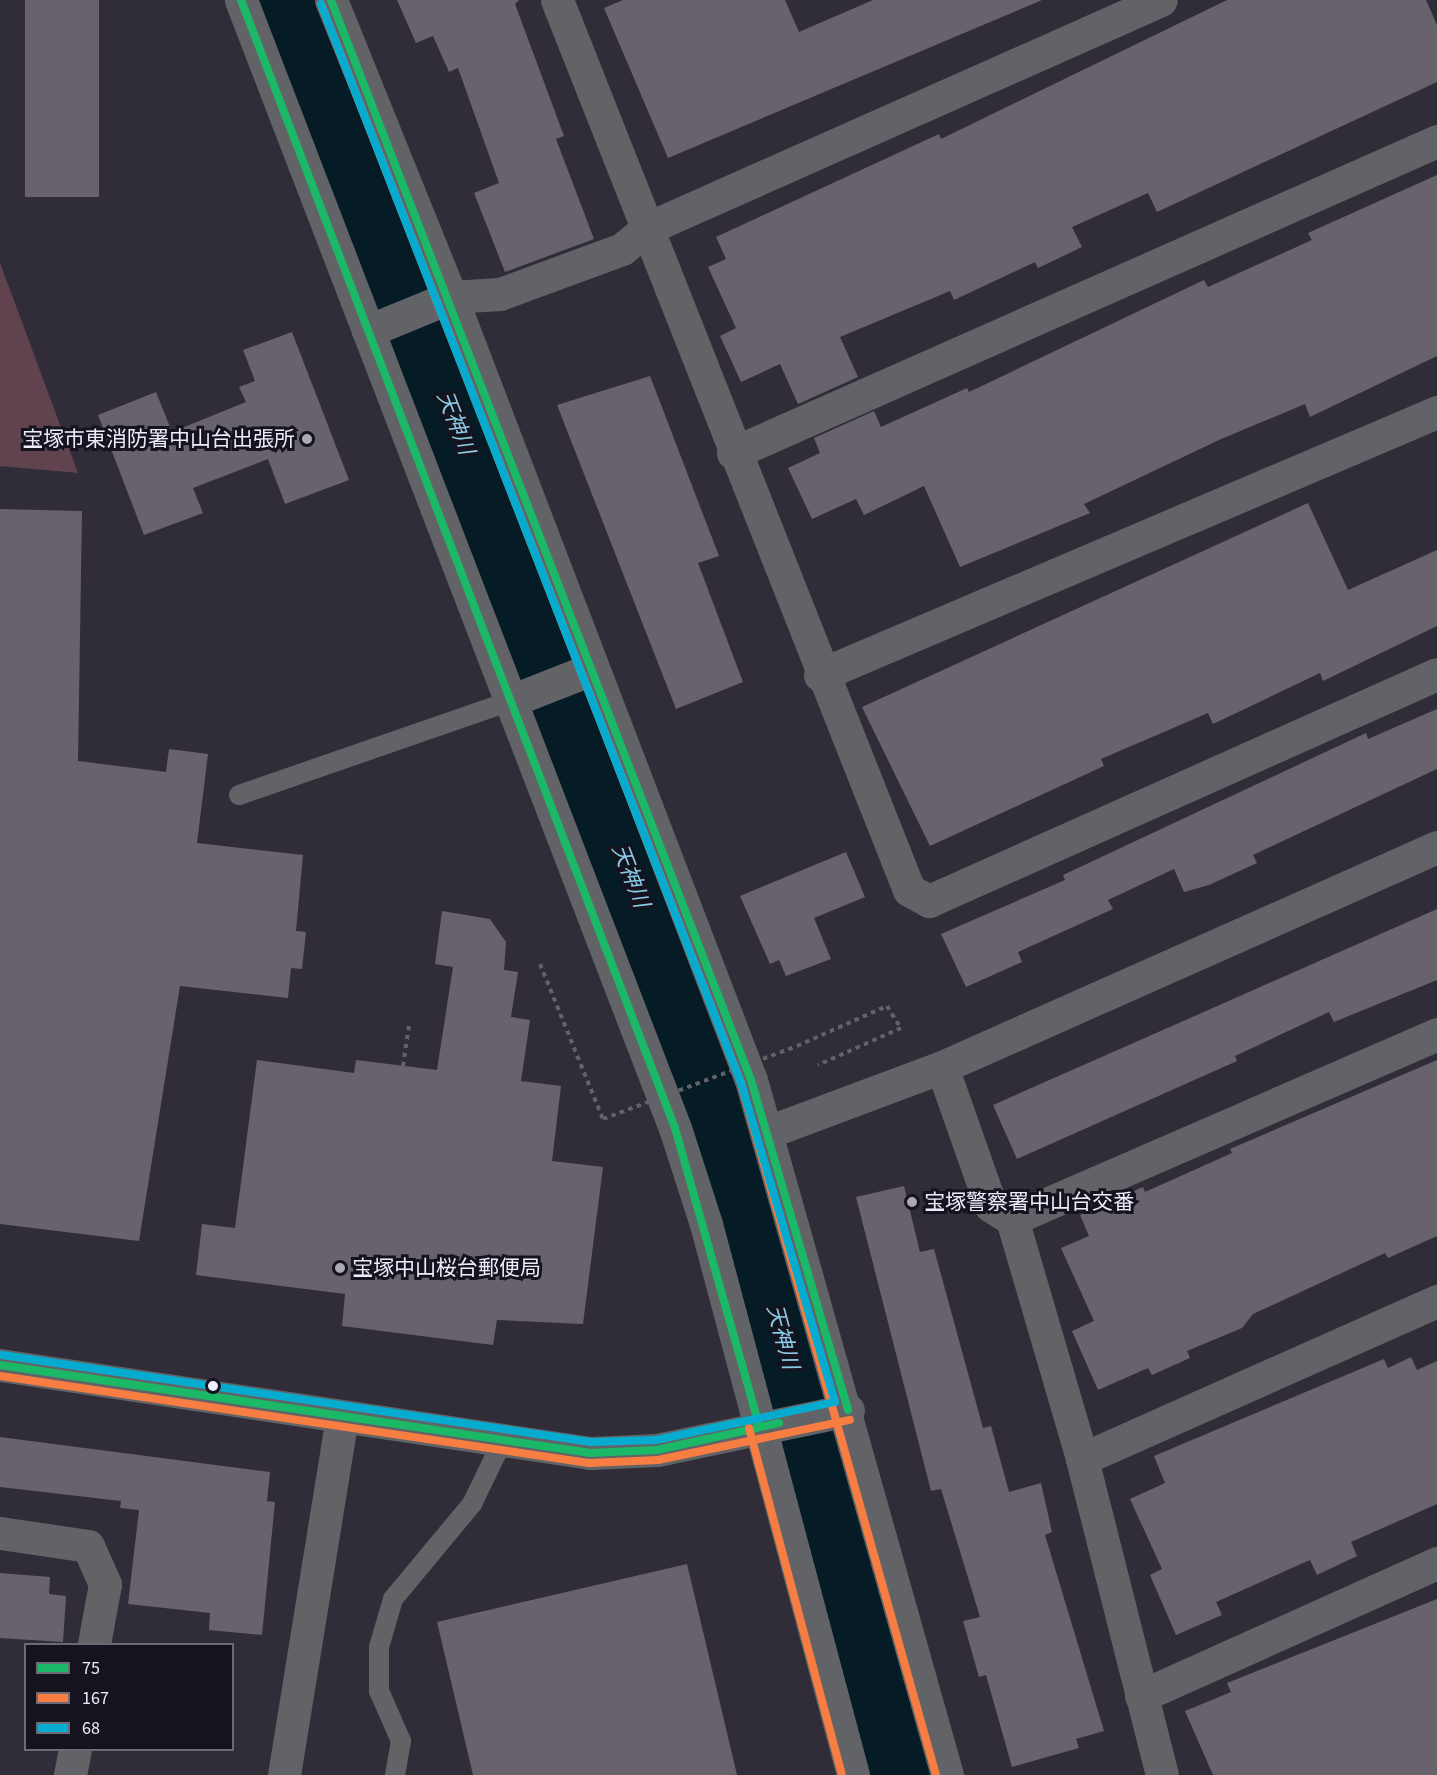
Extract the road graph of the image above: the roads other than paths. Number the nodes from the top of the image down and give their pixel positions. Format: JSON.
{"nodes":[{"id":1,"x":241,"y":0,"type":"edge"},
{"id":2,"x":331,"y":0,"type":"edge"},
{"id":3,"x":557,"y":0,"type":"edge"},
{"id":4,"x":1161,"y":0,"type":"edge"},
{"id":5,"x":1437,"y":141,"type":"edge"},
{"id":6,"x":648,"y":228,"type":"junction"},
{"id":7,"x":451,"y":297,"type":"junction"},
{"id":8,"x":368,"y":331,"type":"junction"},
{"id":9,"x":1437,"y":412,"type":"edge"},
{"id":10,"x":733,"y":453,"type":"junction"},
{"id":11,"x":582,"y":672,"type":"junction"},
{"id":12,"x":1437,"y":674,"type":"edge"},
{"id":13,"x":820,"y":675,"type":"junction"},
{"id":14,"x":527,"y":694,"type":"junction"},
{"id":15,"x":239,"y":795,"type":"dead end"},
{"id":16,"x":1437,"y":847,"type":"edge"},
{"id":17,"x":1437,"y":1034,"type":"edge"},
{"id":18,"x":942,"y":1067,"type":"junction"},
{"id":19,"x":768,"y":1132,"type":"junction"},
{"id":20,"x":1012,"y":1219,"type":"junction"},
{"id":21,"x":1437,"y":1301,"type":"edge"},
{"id":22,"x":0,"y":1365,"type":"edge"},
{"id":23,"x":838,"y":1412,"type":"junction"},
{"id":24,"x":342,"y":1417,"type":"junction"},
{"id":25,"x":769,"y":1424,"type":"junction"},
{"id":26,"x":502,"y":1442,"type":"junction"},
{"id":27,"x":1082,"y":1459,"type":"junction"},
{"id":28,"x":0,"y":1533,"type":"edge"},
{"id":29,"x":1437,"y":1563,"type":"edge"},
{"id":30,"x":94,"y":1643,"type":"edge"},
{"id":31,"x":1141,"y":1696,"type":"junction"},
{"id":32,"x":75,"y":1751,"type":"edge"},
{"id":33,"x":70,"y":1775,"type":"edge"},
{"id":34,"x":284,"y":1775,"type":"edge"},
{"id":35,"x":395,"y":1775,"type":"edge"},
{"id":36,"x":853,"y":1775,"type":"edge"},
{"id":37,"x":947,"y":1775,"type":"edge"},
{"id":38,"x":1162,"y":1775,"type":"edge"}],
"edges":[{"from":1,"to":8,"type":"street"},
{"from":2,"to":7,"type":"street"},
{"from":3,"to":6,"type":"street"},
{"from":4,"to":6,"type":"street"},
{"from":5,"to":10,"type":"street"},
{"from":6,"to":7,"type":"street"},
{"from":6,"to":10,"type":"street"},
{"from":7,"to":8,"type":"street"},
{"from":7,"to":11,"type":"street"},
{"from":8,"to":14,"type":"street"},
{"from":9,"to":13,"type":"street"},
{"from":10,"to":13,"type":"street"},
{"from":11,"to":14,"type":"street"},
{"from":11,"to":19,"type":"street"},
{"from":12,"to":13,"type":"street"},
{"from":14,"to":15,"type":"lane"},
{"from":14,"to":25,"type":"street"},
{"from":16,"to":18,"type":"street"},
{"from":17,"to":20,"type":"street"},
{"from":18,"to":19,"type":"street"},
{"from":18,"to":20,"type":"street"},
{"from":19,"to":23,"type":"street"},
{"from":20,"to":27,"type":"street"},
{"from":21,"to":27,"type":"street"},
{"from":22,"to":24,"type":"street"},
{"from":23,"to":25,"type":"street"},
{"from":23,"to":37,"type":"street"},
{"from":24,"to":26,"type":"street"},
{"from":24,"to":34,"type":"street"},
{"from":25,"to":26,"type":"street"},
{"from":25,"to":36,"type":"street"},
{"from":26,"to":35,"type":"lane"},
{"from":27,"to":31,"type":"street"},
{"from":28,"to":30,"type":"street"},
{"from":29,"to":31,"type":"street"},
{"from":31,"to":38,"type":"street"},
{"from":32,"to":33,"type":"street"}]}
